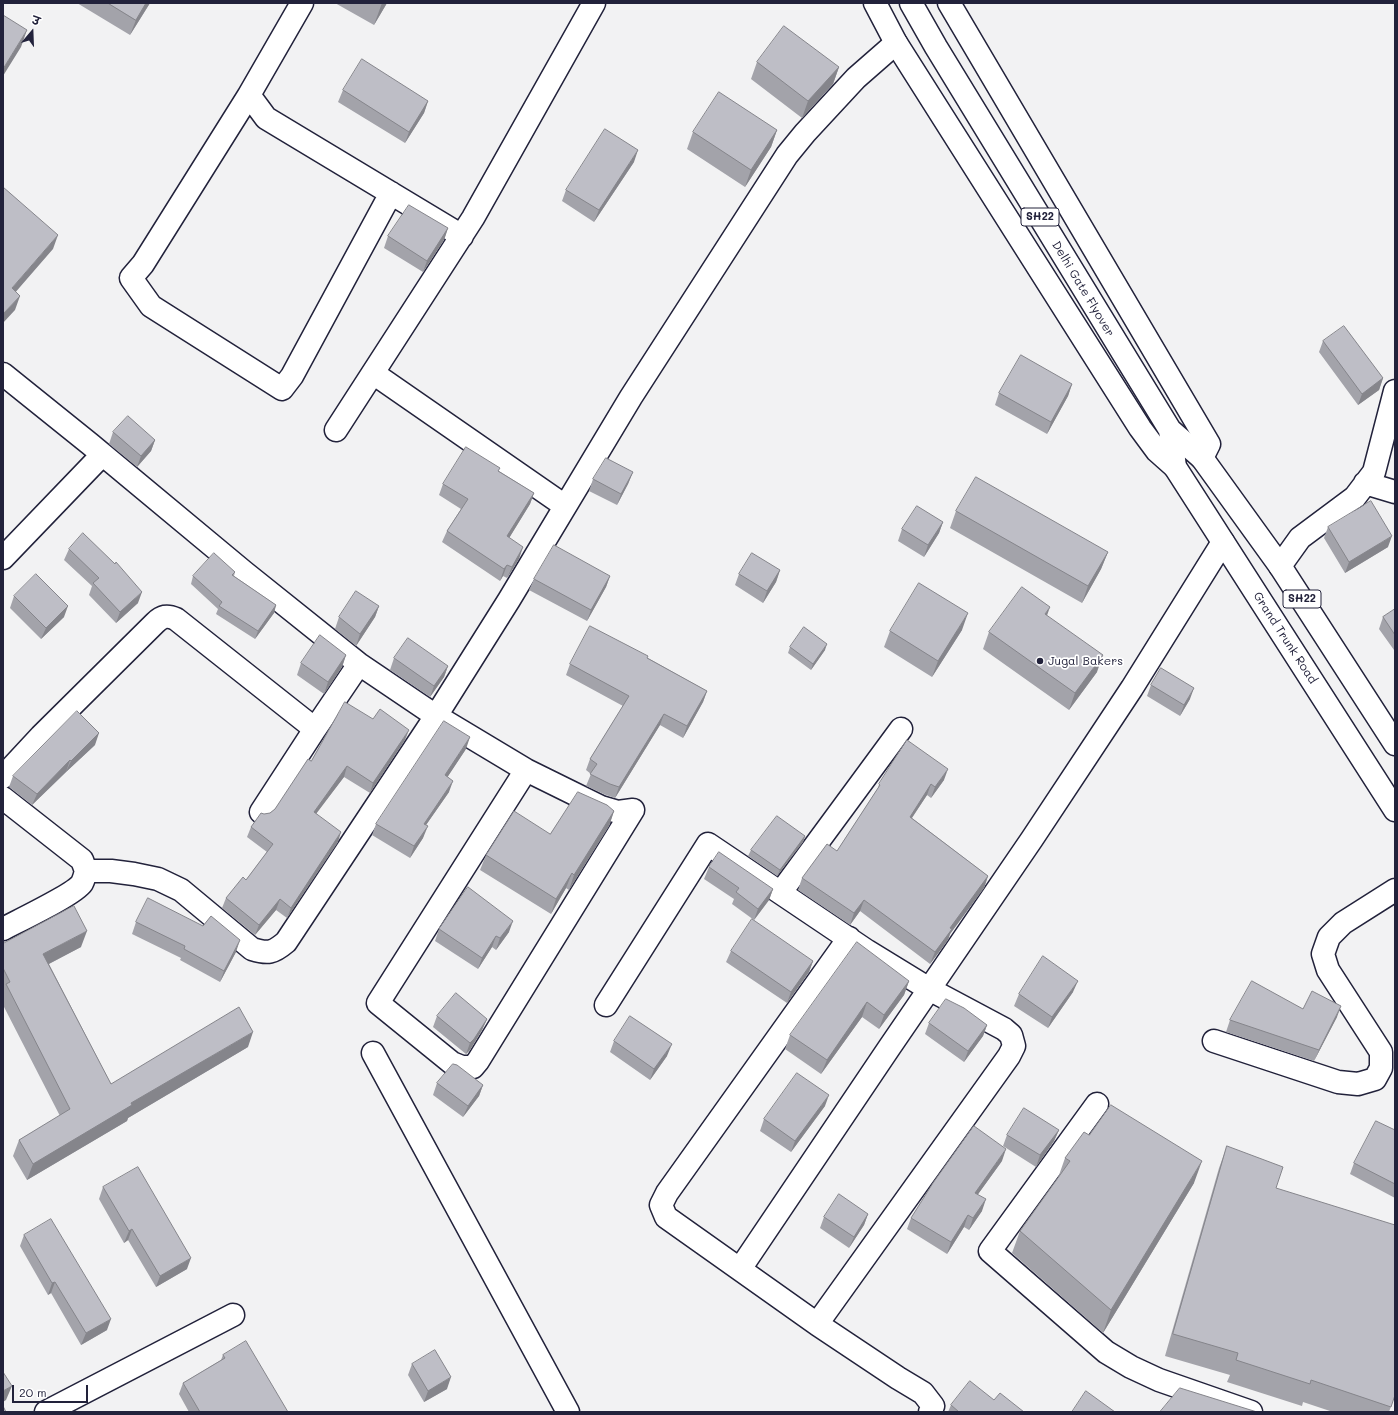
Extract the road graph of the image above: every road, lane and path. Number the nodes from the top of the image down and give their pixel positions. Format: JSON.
{"nodes":[{"id":1,"x":302,"y":3,"type":"edge"},
{"id":2,"x":594,"y":3,"type":"edge"},
{"id":3,"x":875,"y":3,"type":"edge"},
{"id":4,"x":911,"y":3,"type":"edge"},
{"id":5,"x":949,"y":3,"type":"edge"},
{"id":6,"x":896,"y":43,"type":"junction"},
{"id":7,"x":249,"y":95,"type":"junction"},
{"id":8,"x":391,"y":193,"type":"junction"},
{"id":9,"x":462,"y":236,"type":"junction"},
{"id":10,"x":373,"y":372,"type":"junction"},
{"id":11,"x":3,"y":374,"type":"edge"},
{"id":12,"x":1395,"y":391,"type":"edge"},
{"id":13,"x":336,"y":430,"type":"dead end"},
{"id":14,"x":1170,"y":430,"type":"junction"},
{"id":15,"x":102,"y":455,"type":"junction"},
{"id":16,"x":1202,"y":458,"type":"junction"},
{"id":17,"x":1176,"y":467,"type":"junction"},
{"id":18,"x":1365,"y":483,"type":"junction"},
{"id":19,"x":1395,"y":492,"type":"edge"},
{"id":20,"x":565,"y":506,"type":"junction"},
{"id":21,"x":1223,"y":542,"type":"junction"},
{"id":22,"x":3,"y":558,"type":"edge"},
{"id":23,"x":1280,"y":566,"type":"junction"},
{"id":24,"x":359,"y":664,"type":"junction"},
{"id":25,"x":436,"y":716,"type":"junction"},
{"id":26,"x":315,"y":729,"type":"junction"},
{"id":27,"x":901,"y":729,"type":"dead end"},
{"id":28,"x":1395,"y":744,"type":"edge"},
{"id":29,"x":526,"y":770,"type":"junction"},
{"id":30,"x":3,"y":777,"type":"edge"},
{"id":31,"x":3,"y":798,"type":"edge"},
{"id":32,"x":1395,"y":810,"type":"edge"},
{"id":33,"x":261,"y":812,"type":"edge"},
{"id":34,"x":86,"y":871,"type":"junction"},
{"id":35,"x":1395,"y":890,"type":"edge"},
{"id":36,"x":781,"y":892,"type":"junction"},
{"id":37,"x":3,"y":929,"type":"edge"},
{"id":38,"x":849,"y":938,"type":"junction"},
{"id":39,"x":929,"y":989,"type":"junction"},
{"id":40,"x":606,"y":1005,"type":"dead end"},
{"id":41,"x":1214,"y":1041,"type":"dead end"},
{"id":42,"x":1388,"y":1047,"type":"edge"},
{"id":43,"x":373,"y":1054,"type":"dead end"},
{"id":44,"x":1097,"y":1104,"type":"dead end"},
{"id":45,"x":740,"y":1269,"type":"junction"},
{"id":46,"x":233,"y":1315,"type":"dead end"},
{"id":47,"x":817,"y":1324,"type":"junction"},
{"id":48,"x":46,"y":1412,"type":"edge"},
{"id":49,"x":568,"y":1412,"type":"edge"},
{"id":50,"x":930,"y":1412,"type":"edge"},
{"id":51,"x":1251,"y":1412,"type":"edge"}],
"edges":[{"from":1,"to":7,"type":"main road"},
{"from":2,"to":9,"type":"main road"},
{"from":3,"to":6,"type":"main road"},
{"from":4,"to":14,"type":"main road","name":"Delhi Gate Flyover","number":"SH22"},
{"from":5,"to":16,"type":"main road"},
{"from":6,"to":17,"type":"main road"},
{"from":6,"to":20,"type":"main road"},
{"from":7,"to":8,"type":"main road"},
{"from":7,"to":8,"type":"main road"},
{"from":8,"to":9,"type":"main road"},
{"from":9,"to":10,"type":"main road"},
{"from":10,"to":13,"type":"main road"},
{"from":10,"to":20,"type":"main road"},
{"from":11,"to":15,"type":"main road"},
{"from":12,"to":18,"type":"main road"},
{"from":14,"to":16,"type":"main road","name":"Delhi Gate Flyover","number":"SH22"},
{"from":14,"to":17,"type":"main road","name":"Delhi Gate Flyover"},
{"from":15,"to":22,"type":"main road"},
{"from":15,"to":24,"type":"main road"},
{"from":16,"to":23,"type":"main road","number":"SH22"},
{"from":17,"to":21,"type":"main road","name":"Grand Trunk Road"},
{"from":18,"to":19,"type":"main road"},
{"from":18,"to":23,"type":"main road"},
{"from":20,"to":25,"type":"main road"},
{"from":21,"to":32,"type":"main road","name":"Grand Trunk Road"},
{"from":21,"to":39,"type":"main road"},
{"from":23,"to":28,"type":"main road","number":"SH22"},
{"from":24,"to":25,"type":"main road"},
{"from":24,"to":26,"type":"main road"},
{"from":25,"to":29,"type":"main road"},
{"from":25,"to":34,"type":"main road"},
{"from":26,"to":30,"type":"main road"},
{"from":26,"to":33,"type":"main road"},
{"from":27,"to":36,"type":"main road"},
{"from":29,"to":29,"type":"main road"},
{"from":31,"to":34,"type":"main road"},
{"from":34,"to":37,"type":"main road"},
{"from":35,"to":42,"type":"main road"},
{"from":36,"to":38,"type":"main road"},
{"from":36,"to":40,"type":"main road"},
{"from":38,"to":39,"type":"main road"},
{"from":38,"to":45,"type":"main road"},
{"from":39,"to":45,"type":"main road"},
{"from":39,"to":47,"type":"main road"},
{"from":41,"to":42,"type":"main road"},
{"from":43,"to":49,"type":"main road"},
{"from":44,"to":51,"type":"main road"},
{"from":45,"to":47,"type":"main road"},
{"from":46,"to":48,"type":"main road"},
{"from":47,"to":50,"type":"main road"}]}
